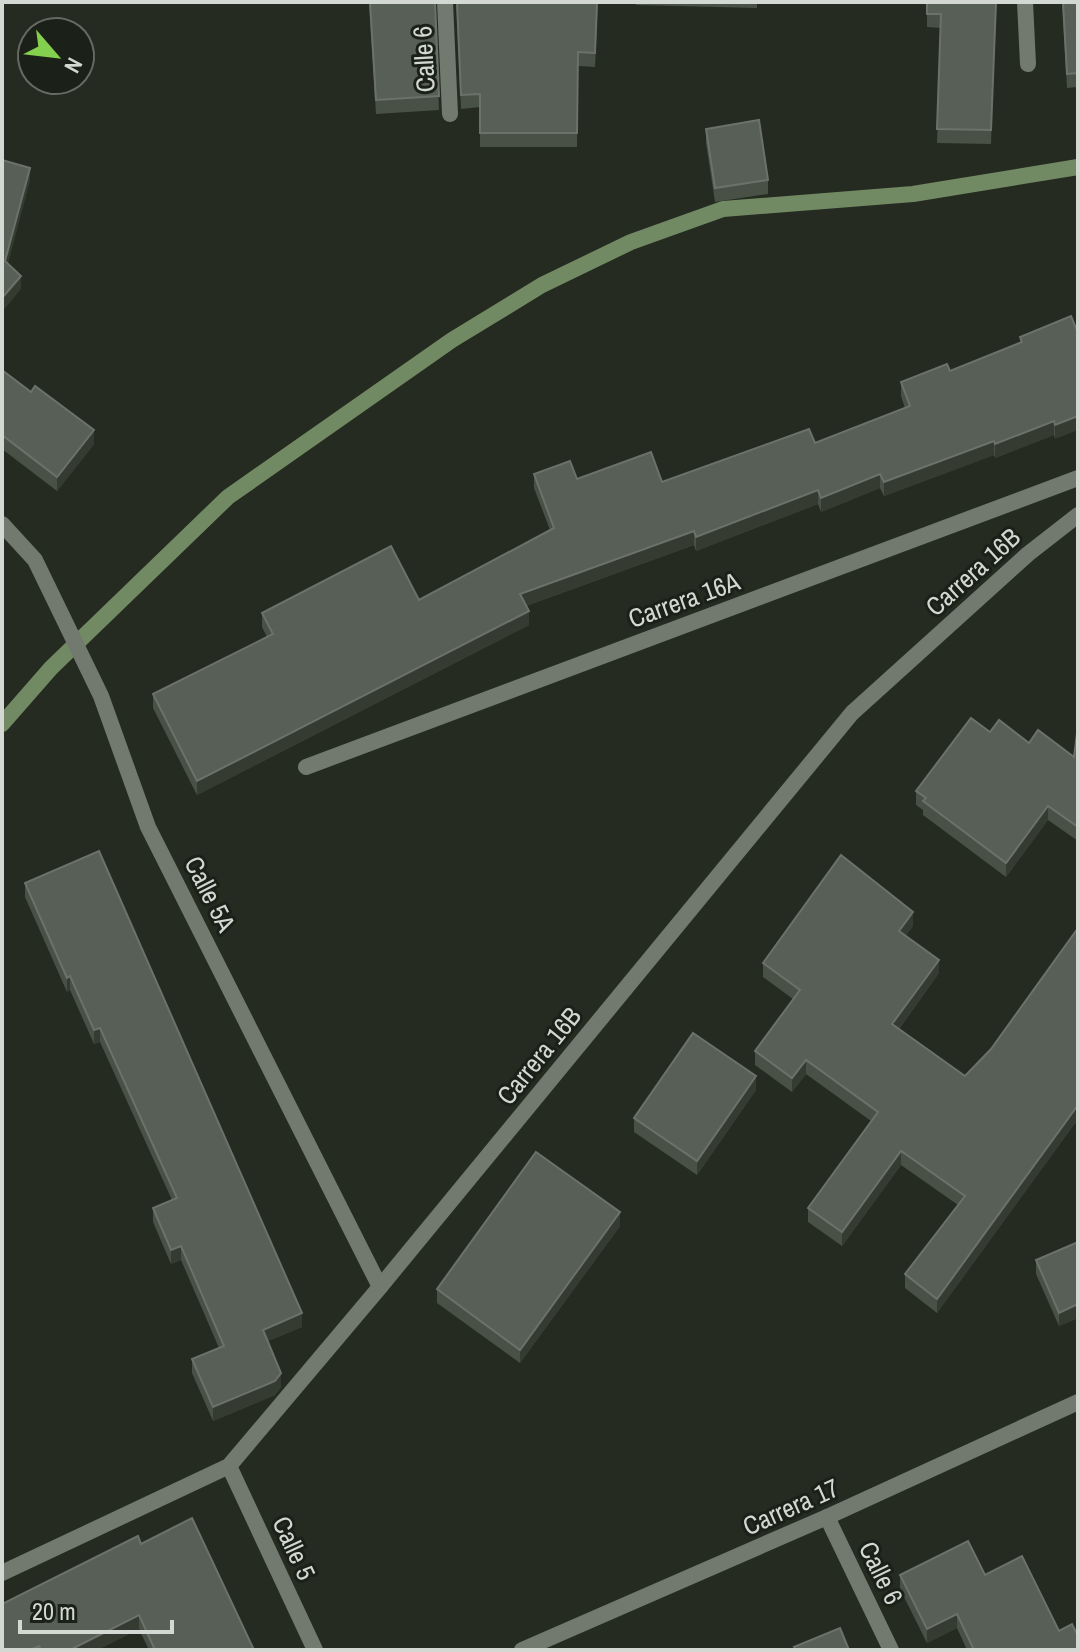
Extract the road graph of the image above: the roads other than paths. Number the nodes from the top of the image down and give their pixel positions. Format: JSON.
{"nodes":[{"id":1,"x":445,"y":2,"type":"edge"},
{"id":2,"x":1025,"y":2,"type":"edge"},
{"id":3,"x":1028,"y":64,"type":"dead end"},
{"id":4,"x":450,"y":114,"type":"dead end"},
{"id":5,"x":1078,"y":478,"type":"edge"},
{"id":6,"x":1078,"y":515,"type":"edge"},
{"id":7,"x":2,"y":524,"type":"edge"},
{"id":8,"x":306,"y":767,"type":"dead end"},
{"id":9,"x":380,"y":1287,"type":"junction"},
{"id":10,"x":1078,"y":1402,"type":"edge"},
{"id":11,"x":229,"y":1466,"type":"junction"},
{"id":12,"x":827,"y":1517,"type":"junction"},
{"id":13,"x":2,"y":1573,"type":"edge"},
{"id":14,"x":315,"y":1650,"type":"edge"},
{"id":15,"x":522,"y":1650,"type":"edge"},
{"id":16,"x":891,"y":1650,"type":"edge"}],
"edges":[{"from":1,"to":4,"type":"street","name":"Calle 6"},
{"from":2,"to":3,"type":"street"},
{"from":5,"to":8,"type":"street","name":"Carrera 16A"},
{"from":6,"to":9,"type":"street","name":"Carrera 16B"},
{"from":7,"to":9,"type":"street","name":"Calle 5A"},
{"from":9,"to":11,"type":"street","name":"Carrera 16B"},
{"from":10,"to":12,"type":"street","name":"Carrera 17"},
{"from":11,"to":13,"type":"street","name":"Carrera 16B"},
{"from":11,"to":14,"type":"street","name":"Calle 5"},
{"from":12,"to":15,"type":"street","name":"Carrera 17"},
{"from":12,"to":16,"type":"street","name":"Calle 6"}]}
